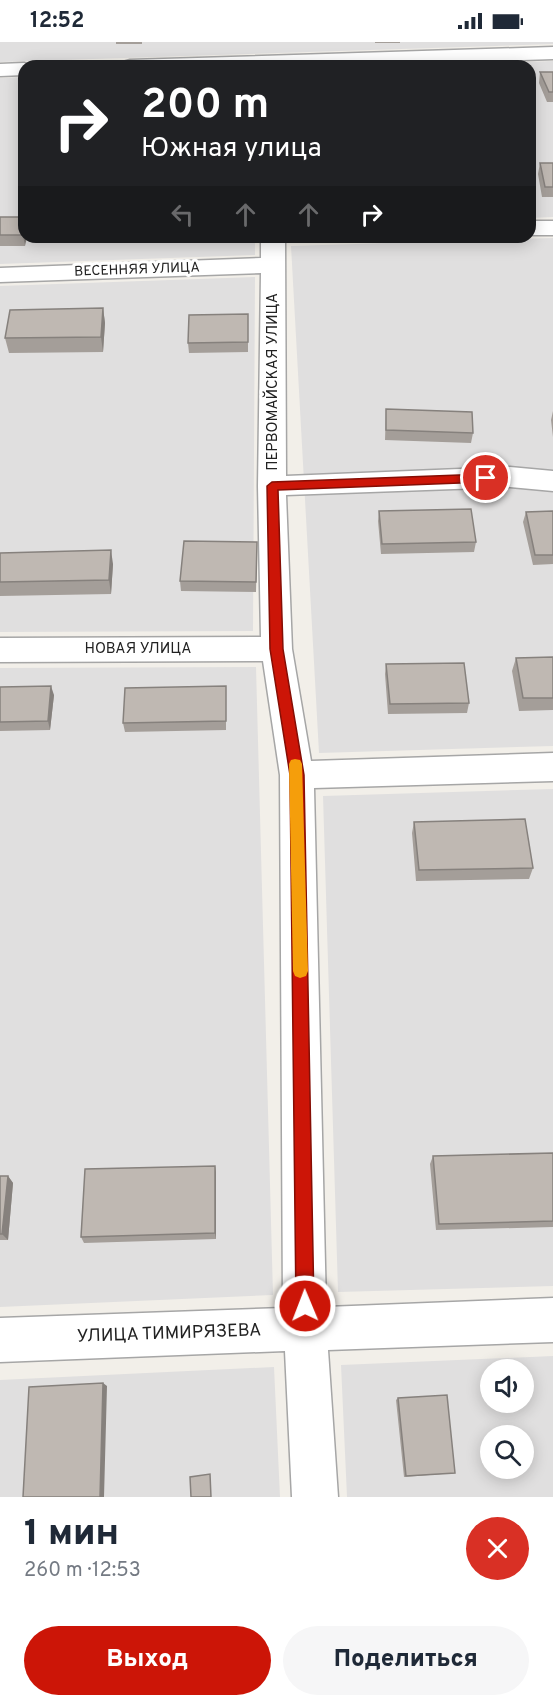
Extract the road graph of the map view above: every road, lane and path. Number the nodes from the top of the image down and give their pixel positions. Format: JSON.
{"nodes":[{"id":1,"x":293,"y":52,"type":"edge"},
{"id":2,"x":553,"y":53,"type":"edge"},
{"id":3,"x":276,"y":60,"type":"edge"},
{"id":4,"x":18,"y":69,"type":"edge"},
{"id":5,"x":0,"y":70,"type":"edge"},
{"id":6,"x":536,"y":228,"type":"edge"},
{"id":7,"x":553,"y":228,"type":"edge"},
{"id":8,"x":273,"y":251,"type":"edge"},
{"id":9,"x":0,"y":275,"type":"edge"},
{"id":10,"x":553,"y":480,"type":"edge"},
{"id":11,"x":272,"y":486,"type":"junction"},
{"id":12,"x":277,"y":649,"type":"junction"},
{"id":13,"x":0,"y":650,"type":"edge"},
{"id":14,"x":553,"y":767,"type":"edge"},
{"id":15,"x":297,"y":775,"type":"junction"},
{"id":16,"x":553,"y":1320,"type":"edge"},
{"id":17,"x":306,"y":1329,"type":"junction"},
{"id":18,"x":0,"y":1340,"type":"edge"},
{"id":19,"x":315,"y":1497,"type":"edge"}],
"edges":[{"from":1,"to":2,"type":"street"},
{"from":1,"to":3,"type":"street"},
{"from":4,"to":5,"type":"street"},
{"from":6,"to":7,"type":"street"},
{"from":8,"to":9,"type":"street","name":"ВЕСЕННЯЯ УЛИЦА"},
{"from":8,"to":11,"type":"street","name":"ПЕРВОМАЙСКАЯ УЛИЦА"},
{"from":10,"to":11,"type":"street"},
{"from":11,"to":12,"type":"street","name":"ПЕРВОМАЙСКАЯ УЛИЦА"},
{"from":12,"to":13,"type":"street","name":"НОВАЯ УЛИЦА"},
{"from":12,"to":15,"type":"street","name":"ПЕРВОМАЙСКАЯ УЛИЦА"},
{"from":14,"to":15,"type":"street"},
{"from":15,"to":17,"type":"street","name":"ПЕРВОМАЙСКАЯ УЛИЦА"},
{"from":16,"to":17,"type":"street","name":"УЛИЦА ТИМИРЯЗЕВА"},
{"from":17,"to":18,"type":"street","name":"УЛИЦА ТИМИРЯЗЕВА"},
{"from":17,"to":19,"type":"street","name":"ПЕРВОМАЙСКАЯ УЛИЦА"}]}
